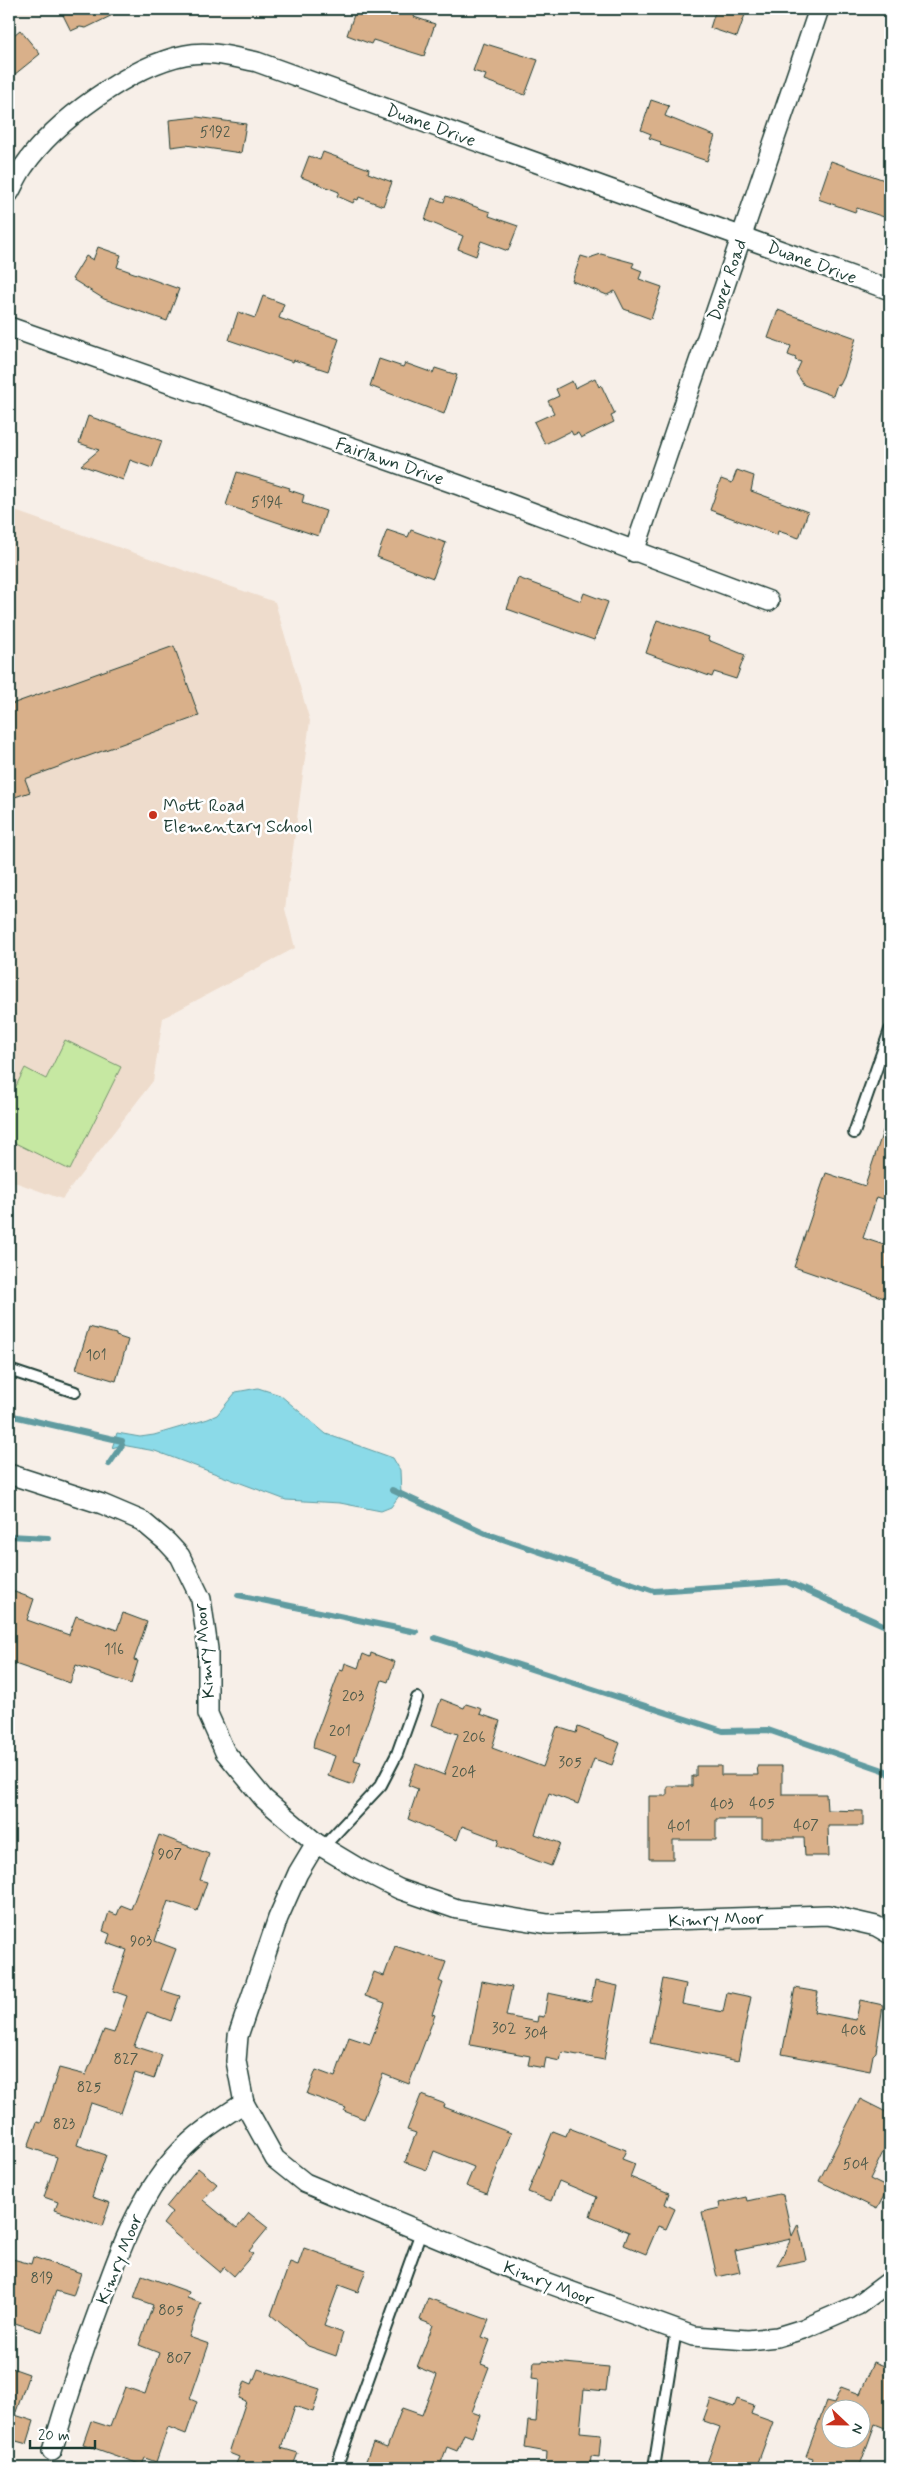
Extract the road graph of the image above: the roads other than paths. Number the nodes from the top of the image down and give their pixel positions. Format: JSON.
{"nodes":[{"id":1,"x":819,"y":9,"type":"edge"},
{"id":2,"x":9,"y":193,"type":"edge"},
{"id":3,"x":742,"y":236,"type":"junction"},
{"id":4,"x":890,"y":290,"type":"edge"},
{"id":5,"x":9,"y":327,"type":"edge"},
{"id":6,"x":634,"y":552,"type":"junction"},
{"id":7,"x":769,"y":601,"type":"dead end"},
{"id":8,"x":890,"y":1030,"type":"edge"},
{"id":9,"x":854,"y":1133,"type":"dead end"},
{"id":10,"x":9,"y":1370,"type":"edge"},
{"id":11,"x":75,"y":1392,"type":"dead end"},
{"id":12,"x":9,"y":1474,"type":"edge"},
{"id":13,"x":417,"y":1698,"type":"dead end"},
{"id":14,"x":320,"y":1845,"type":"junction"},
{"id":15,"x":890,"y":1934,"type":"edge"},
{"id":16,"x":244,"y":2103,"type":"junction"},
{"id":17,"x":421,"y":2232,"type":"junction"},
{"id":18,"x":890,"y":2281,"type":"edge"},
{"id":19,"x":676,"y":2330,"type":"junction"},
{"id":20,"x":52,"y":2451,"type":"dead end"},
{"id":21,"x":336,"y":2468,"type":"edge"},
{"id":22,"x":654,"y":2468,"type":"edge"}],
"edges":[{"from":1,"to":3,"type":"street","name":"Dover Road"},
{"from":2,"to":3,"type":"street","name":"Duane Drive"},
{"from":3,"to":4,"type":"street","name":"Duane Drive"},
{"from":3,"to":6,"type":"street","name":"Dover Road"},
{"from":5,"to":6,"type":"street","name":"Fairlawn Drive"},
{"from":6,"to":7,"type":"street","name":"Fairlawn Drive"},
{"from":8,"to":9,"type":"lane"},
{"from":10,"to":11,"type":"lane"},
{"from":12,"to":14,"type":"street","name":"Kimry Moor"},
{"from":13,"to":14,"type":"lane"},
{"from":14,"to":15,"type":"street","name":"Kimry Moor"},
{"from":14,"to":16,"type":"street","name":"Kimry Moor"},
{"from":16,"to":17,"type":"street","name":"Kimry Moor"},
{"from":16,"to":20,"type":"street","name":"Kimry Moor"},
{"from":17,"to":19,"type":"street","name":"Kimry Moor"},
{"from":17,"to":21,"type":"lane"},
{"from":18,"to":19,"type":"street","name":"Kimry Moor"},
{"from":19,"to":22,"type":"lane"}]}
